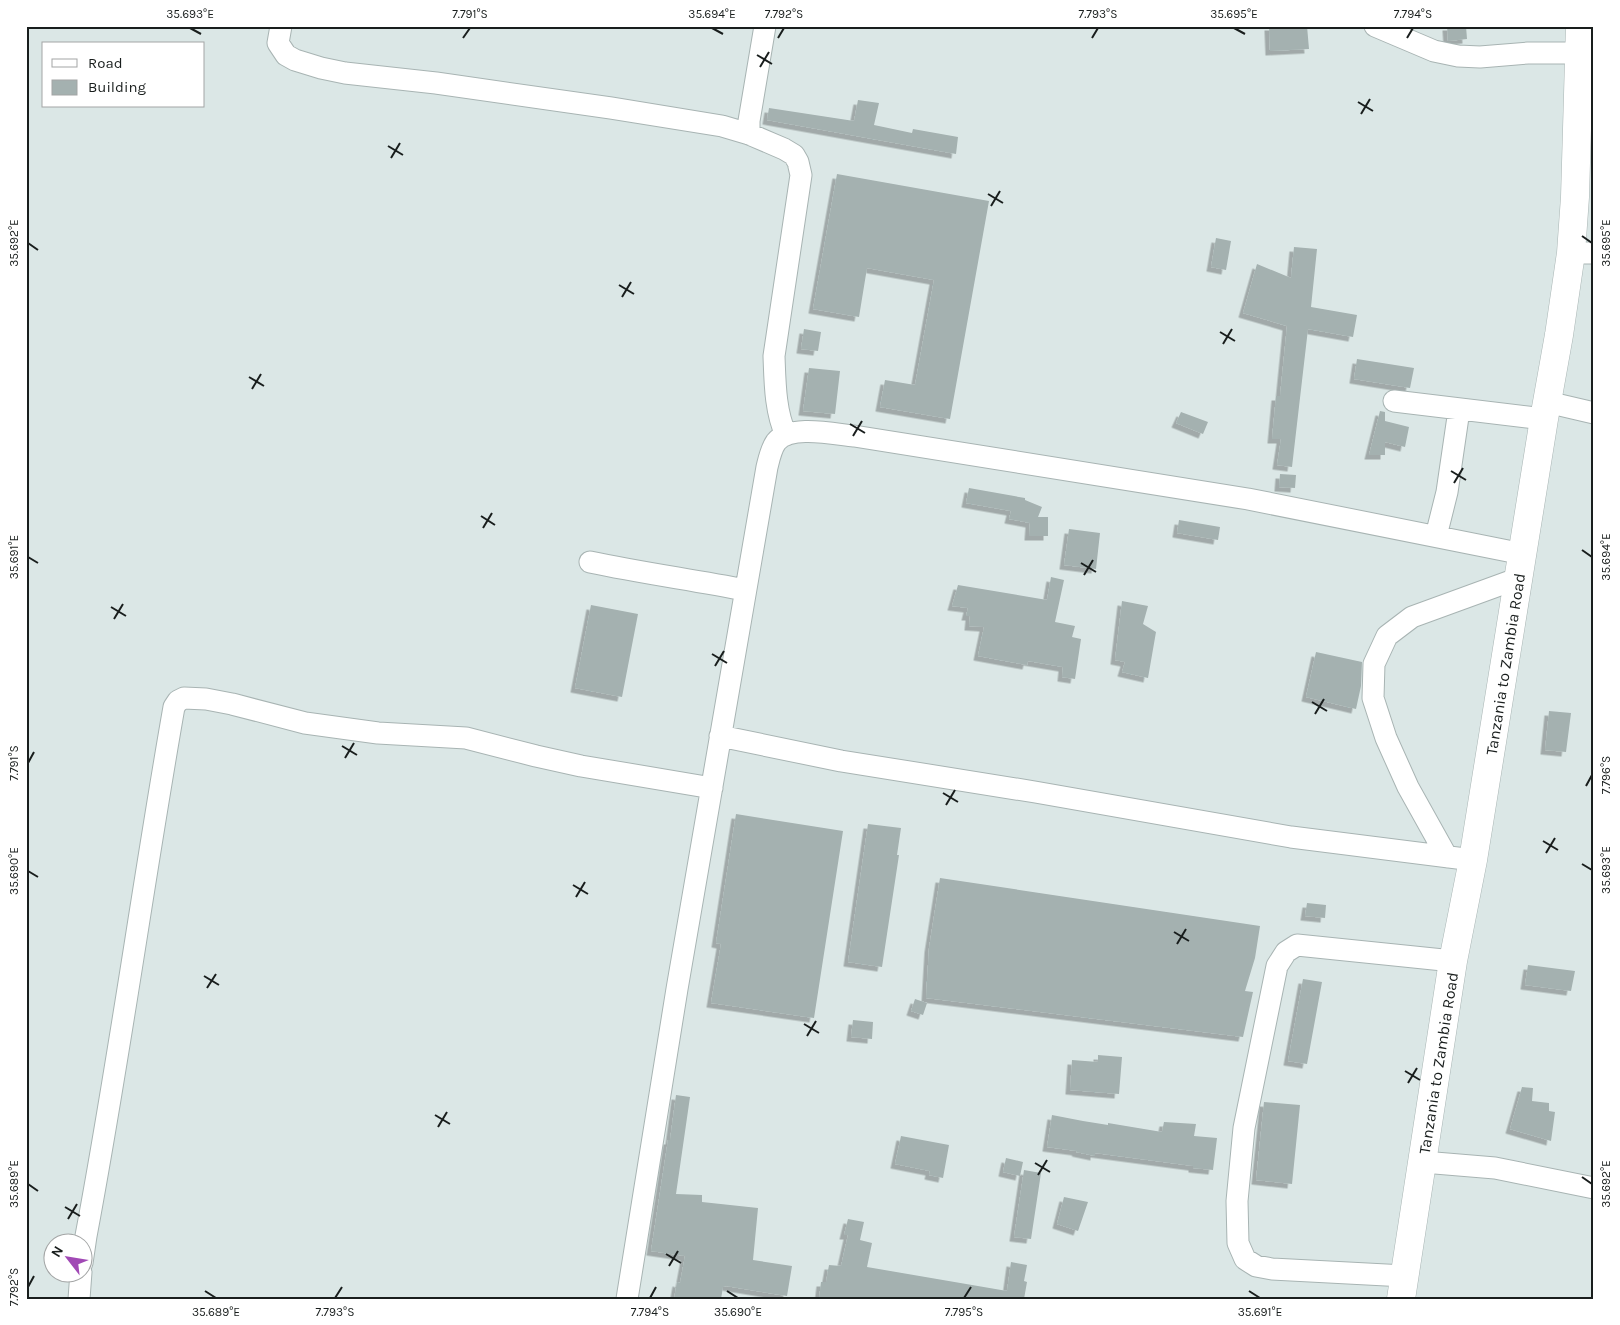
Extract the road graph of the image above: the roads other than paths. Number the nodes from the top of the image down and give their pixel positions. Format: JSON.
{"nodes":[{"id":1,"x":281,"y":26,"type":"edge"},
{"id":2,"x":765,"y":26,"type":"edge"},
{"id":3,"x":1375,"y":26,"type":"edge"},
{"id":4,"x":1580,"y":40,"type":"edge"},
{"id":5,"x":749,"y":134,"type":"junction"},
{"id":6,"x":1582,"y":253,"type":"edge"},
{"id":7,"x":1394,"y":401,"type":"dead end"},
{"id":8,"x":1459,"y":410,"type":"junction"},
{"id":9,"x":1546,"y":411,"type":"junction"},
{"id":10,"x":1594,"y":413,"type":"edge"},
{"id":11,"x":786,"y":435,"type":"junction"},
{"id":12,"x":1436,"y":536,"type":"junction"},
{"id":13,"x":590,"y":562,"type":"dead end"},
{"id":14,"x":1521,"y":566,"type":"junction"},
{"id":15,"x":746,"y":590,"type":"junction"},
{"id":16,"x":720,"y":736,"type":"junction"},
{"id":17,"x":712,"y":788,"type":"junction"},
{"id":18,"x":1460,"y":858,"type":"junction"},
{"id":19,"x":1453,"y":960,"type":"junction"},
{"id":20,"x":1423,"y":1162,"type":"junction"},
{"id":21,"x":1594,"y":1188,"type":"edge"},
{"id":22,"x":87,"y":1232,"type":"edge"},
{"id":23,"x":80,"y":1282,"type":"edge"},
{"id":24,"x":1403,"y":1287,"type":"edge"},
{"id":25,"x":79,"y":1299,"type":"edge"},
{"id":26,"x":627,"y":1299,"type":"edge"}],
"edges":[{"from":1,"to":5,"type":"street"},
{"from":2,"to":5,"type":"street"},
{"from":3,"to":4,"type":"street"},
{"from":4,"to":6,"type":"highway","name":"Tanzania to Zambia Road"},
{"from":5,"to":11,"type":"street"},
{"from":6,"to":9,"type":"highway","name":"Tanzania to Zambia Road"},
{"from":7,"to":8,"type":"street"},
{"from":8,"to":9,"type":"street"},
{"from":8,"to":12,"type":"street"},
{"from":9,"to":10,"type":"street"},
{"from":9,"to":14,"type":"highway","name":"Tanzania to Zambia Road"},
{"from":11,"to":12,"type":"street"},
{"from":11,"to":15,"type":"street"},
{"from":12,"to":14,"type":"street"},
{"from":13,"to":15,"type":"street"},
{"from":14,"to":18,"type":"highway","name":"Tanzania to Zambia Road"},
{"from":14,"to":18,"type":"street"},
{"from":15,"to":16,"type":"street"},
{"from":16,"to":17,"type":"street"},
{"from":16,"to":18,"type":"street"},
{"from":17,"to":22,"type":"street"},
{"from":17,"to":26,"type":"street"},
{"from":18,"to":19,"type":"highway","name":"Tanzania to Zambia Road"},
{"from":19,"to":20,"type":"highway","name":"Tanzania to Zambia Road"},
{"from":19,"to":24,"type":"street"},
{"from":20,"to":21,"type":"street"},
{"from":20,"to":24,"type":"highway","name":"Tanzania to Zambia Road"},
{"from":23,"to":25,"type":"street"}]}
